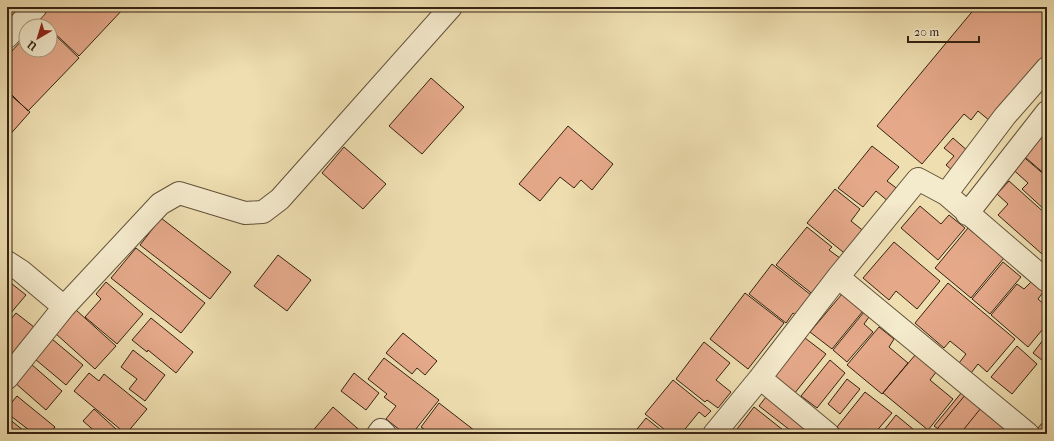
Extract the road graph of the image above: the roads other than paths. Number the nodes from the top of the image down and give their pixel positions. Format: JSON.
{"nodes":[{"id":1,"x":36,"y":7,"type":"edge"},
{"id":2,"x":451,"y":7,"type":"edge"},
{"id":3,"x":7,"y":37,"type":"edge"},
{"id":4,"x":1047,"y":68,"type":"edge"},
{"id":5,"x":1047,"y":112,"type":"edge"},
{"id":6,"x":946,"y":194,"type":"junction"},
{"id":7,"x":967,"y":214,"type":"junction"},
{"id":8,"x":7,"y":262,"type":"edge"},
{"id":9,"x":838,"y":277,"type":"junction"},
{"id":10,"x":1047,"y":281,"type":"edge"},
{"id":11,"x":64,"y":307,"type":"junction"},
{"id":12,"x":7,"y":378,"type":"edge"},
{"id":13,"x":760,"y":378,"type":"junction"},
{"id":14,"x":378,"y":434,"type":"edge"},
{"id":15,"x":386,"y":434,"type":"edge"},
{"id":16,"x":714,"y":434,"type":"edge"},
{"id":17,"x":828,"y":434,"type":"edge"},
{"id":18,"x":1028,"y":434,"type":"edge"}],
"edges":[{"from":1,"to":3,"type":"street"},
{"from":2,"to":11,"type":"street"},
{"from":4,"to":6,"type":"street"},
{"from":5,"to":7,"type":"street"},
{"from":6,"to":7,"type":"street"},
{"from":6,"to":9,"type":"street"},
{"from":7,"to":10,"type":"street"},
{"from":8,"to":11,"type":"street"},
{"from":9,"to":13,"type":"street"},
{"from":9,"to":18,"type":"street"},
{"from":11,"to":12,"type":"street"},
{"from":13,"to":16,"type":"street"},
{"from":13,"to":17,"type":"street"},
{"from":14,"to":15,"type":"street"}]}
